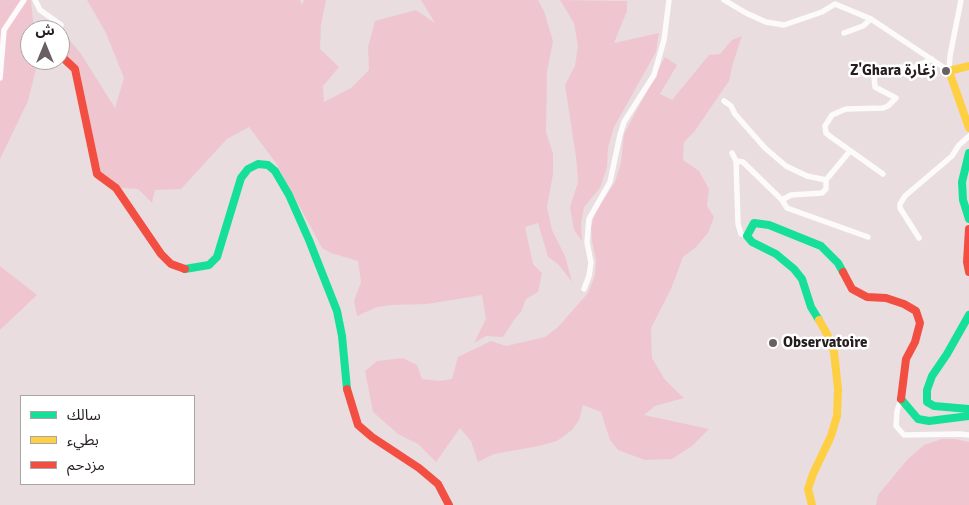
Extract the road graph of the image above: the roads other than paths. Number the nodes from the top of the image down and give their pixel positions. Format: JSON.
{"nodes":[{"id":1,"x":24,"y":0,"type":"edge"},
{"id":2,"x":35,"y":0,"type":"edge"},
{"id":3,"x":669,"y":0,"type":"edge"},
{"id":4,"x":724,"y":0,"type":"edge"},
{"id":5,"x":961,"y":0,"type":"edge"},
{"id":6,"x":838,"y":2,"type":"edge"},
{"id":7,"x":871,"y":19,"type":"junction"},
{"id":8,"x":54,"y":20,"type":"edge"},
{"id":9,"x":844,"y":33,"type":"dead end"},
{"id":10,"x":932,"y":59,"type":"junction"},
{"id":11,"x":70,"y":64,"type":"edge"},
{"id":12,"x":969,"y":66,"type":"edge"},
{"id":13,"x":949,"y":71,"type":"junction"},
{"id":14,"x":0,"y":78,"type":"edge"},
{"id":15,"x":724,"y":101,"type":"dead end"},
{"id":16,"x":969,"y":128,"type":"edge"},
{"id":17,"x":969,"y":136,"type":"edge"},
{"id":18,"x":850,"y":151,"type":"junction"},
{"id":19,"x":732,"y":153,"type":"dead end"},
{"id":20,"x":969,"y":153,"type":"edge"},
{"id":21,"x":736,"y":161,"type":"junction"},
{"id":22,"x":883,"y":174,"type":"dead end"},
{"id":23,"x":826,"y":180,"type":"junction"},
{"id":24,"x":782,"y":200,"type":"junction"},
{"id":25,"x":969,"y":219,"type":"edge"},
{"id":26,"x":969,"y":229,"type":"edge"},
{"id":27,"x":748,"y":236,"type":"junction"},
{"id":28,"x":868,"y":237,"type":"dead end"},
{"id":29,"x":919,"y":238,"type":"dead end"},
{"id":30,"x":969,"y":272,"type":"edge"},
{"id":31,"x":584,"y":289,"type":"dead end"},
{"id":32,"x":969,"y":315,"type":"edge"},
{"id":33,"x":901,"y":399,"type":"junction"},
{"id":34,"x":969,"y":409,"type":"edge"},
{"id":35,"x":969,"y":416,"type":"edge"},
{"id":36,"x":969,"y":435,"type":"edge"},
{"id":37,"x":449,"y":505,"type":"edge"},
{"id":38,"x":812,"y":505,"type":"edge"}],
"edges":[{"from":1,"to":14,"type":"street"},
{"from":2,"to":8,"type":"street"},
{"from":3,"to":31,"type":"street"},
{"from":4,"to":6,"type":"street"},
{"from":5,"to":13,"type":"street"},
{"from":6,"to":7,"type":"street"},
{"from":7,"to":9,"type":"street"},
{"from":7,"to":10,"type":"street"},
{"from":10,"to":13,"type":"street"},
{"from":10,"to":18,"type":"street"},
{"from":11,"to":37,"type":"street"},
{"from":12,"to":13,"type":"street"},
{"from":13,"to":16,"type":"street"},
{"from":15,"to":23,"type":"street"},
{"from":17,"to":29,"type":"street"},
{"from":18,"to":22,"type":"street"},
{"from":18,"to":23,"type":"street"},
{"from":19,"to":21,"type":"street"},
{"from":20,"to":25,"type":"street"},
{"from":21,"to":24,"type":"street"},
{"from":21,"to":27,"type":"street"},
{"from":23,"to":24,"type":"street"},
{"from":24,"to":28,"type":"street"},
{"from":26,"to":30,"type":"street"},
{"from":27,"to":33,"type":"street"},
{"from":27,"to":38,"type":"street"},
{"from":32,"to":34,"type":"street"},
{"from":33,"to":35,"type":"street"},
{"from":33,"to":36,"type":"street"}]}
